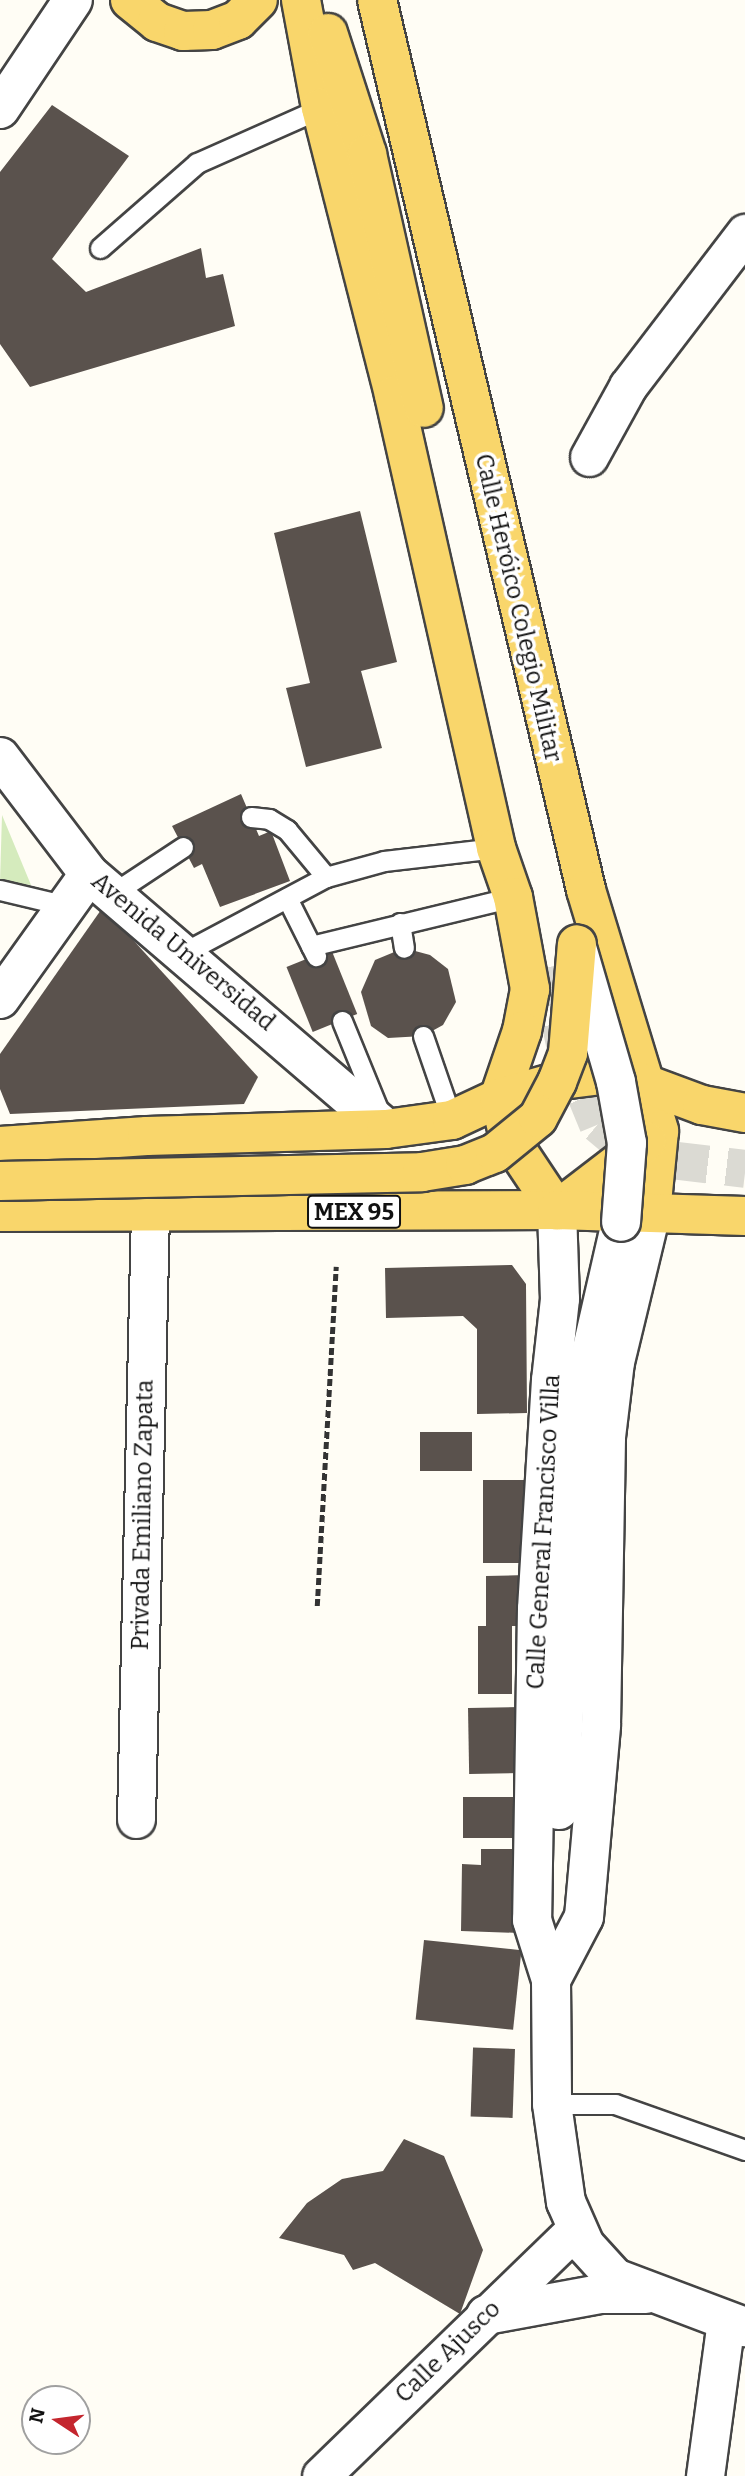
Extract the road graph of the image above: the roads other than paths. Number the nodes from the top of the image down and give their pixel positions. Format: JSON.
{"nodes":[{"id":1,"x":74,"y":0,"type":"edge"},
{"id":2,"x":130,"y":0,"type":"edge"},
{"id":3,"x":258,"y":0,"type":"edge"},
{"id":4,"x":301,"y":0,"type":"edge"},
{"id":5,"x":317,"y":0,"type":"edge"},
{"id":6,"x":363,"y":8,"type":"edge"},
{"id":7,"x":321,"y":108,"type":"junction"},
{"id":8,"x":0,"y":109,"type":"edge"},
{"id":9,"x":745,"y":233,"type":"edge"},
{"id":10,"x":100,"y":248,"type":"dead end"},
{"id":11,"x":589,"y":457,"type":"dead end"},
{"id":12,"x":4,"y":773,"type":"edge"},
{"id":13,"x":251,"y":817,"type":"dead end"},
{"id":14,"x":183,"y":847,"type":"dead end"},
{"id":15,"x":496,"y":848,"type":"junction"},
{"id":16,"x":326,"y":877,"type":"junction"},
{"id":17,"x":101,"y":884,"type":"junction"},
{"id":18,"x":0,"y":890,"type":"edge"},
{"id":19,"x":513,"y":897,"type":"junction"},
{"id":20,"x":287,"y":898,"type":"junction"},
{"id":21,"x":66,"y":906,"type":"junction"},
{"id":22,"x":400,"y":923,"type":"junction"},
{"id":23,"x":404,"y":948,"type":"dead end"},
{"id":24,"x":183,"y":953,"type":"junction"},
{"id":25,"x":563,"y":956,"type":"junction"},
{"id":26,"x":610,"y":965,"type":"junction"},
{"id":27,"x":0,"y":999,"type":"edge"},
{"id":28,"x":342,"y":1021,"type":"dead end"},
{"id":29,"x":522,"y":1031,"type":"junction"},
{"id":30,"x":423,"y":1036,"type":"dead end"},
{"id":31,"x":643,"y":1080,"type":"junction"},
{"id":32,"x":499,"y":1098,"type":"junction"},
{"id":33,"x":702,"y":1105,"type":"junction"},
{"id":34,"x":745,"y":1113,"type":"edge"},
{"id":35,"x":452,"y":1120,"type":"junction"},
{"id":36,"x":386,"y":1129,"type":"junction"},
{"id":37,"x":659,"y":1131,"type":"junction"},
{"id":38,"x":0,"y":1146,"type":"edge"},
{"id":39,"x":0,"y":1181,"type":"edge"},
{"id":40,"x":557,"y":1210,"type":"junction"},
{"id":41,"x":0,"y":1212,"type":"edge"},
{"id":42,"x":150,"y":1212,"type":"junction"},
{"id":43,"x":342,"y":1212,"type":"junction"},
{"id":44,"x":651,"y":1213,"type":"junction"},
{"id":45,"x":745,"y":1216,"type":"edge"},
{"id":46,"x":136,"y":1819,"type":"dead end"},
{"id":47,"x":551,"y":1980,"type":"junction"},
{"id":48,"x":552,"y":2105,"type":"junction"},
{"id":49,"x":745,"y":2150,"type":"edge"},
{"id":50,"x":576,"y":2229,"type":"junction"},
{"id":51,"x":653,"y":2294,"type":"junction"},
{"id":52,"x":486,"y":2315,"type":"junction"},
{"id":53,"x":736,"y":2324,"type":"edge"},
{"id":54,"x":321,"y":2476,"type":"edge"},
{"id":55,"x":705,"y":2476,"type":"edge"}],
"edges":[{"from":1,"to":8,"type":"street"},
{"from":2,"to":3,"type":"main road"},
{"from":4,"to":7,"type":"main road"},
{"from":5,"to":25,"type":"main road"},
{"from":6,"to":25,"type":"main road"},
{"from":6,"to":26,"type":"main road","name":"Calle Heróico Colegio Militar"},
{"from":7,"to":10,"type":"lane"},
{"from":7,"to":15,"type":"main road"},
{"from":9,"to":11,"type":"street"},
{"from":12,"to":17,"type":"street","name":"Avenida Universidad"},
{"from":13,"to":16,"type":"lane"},
{"from":14,"to":17,"type":"lane"},
{"from":15,"to":16,"type":"lane"},
{"from":15,"to":19,"type":"main road"},
{"from":16,"to":20,"type":"lane"},
{"from":17,"to":21,"type":"street"},
{"from":17,"to":24,"type":"street","name":"Avenida Universidad"},
{"from":18,"to":21,"type":"lane"},
{"from":19,"to":22,"type":"lane"},
{"from":19,"to":29,"type":"main road"},
{"from":20,"to":22,"type":"lane"},
{"from":20,"to":24,"type":"lane"},
{"from":21,"to":27,"type":"street"},
{"from":22,"to":23,"type":"lane"},
{"from":24,"to":36,"type":"street","name":"Avenida Universidad"},
{"from":25,"to":39,"type":"main road","bridge":true},
{"from":25,"to":47,"type":"street","bridge":true},
{"from":26,"to":29,"type":"main road"},
{"from":26,"to":31,"type":"main road","name":"Calle Heróico Colegio Militar"},
{"from":28,"to":36,"type":"lane"},
{"from":29,"to":32,"type":"main road"},
{"from":30,"to":35,"type":"lane"},
{"from":31,"to":32,"type":"main road"},
{"from":31,"to":33,"type":"main road"},
{"from":31,"to":37,"type":"main road","name":"Calle Heróico Colegio Militar"},
{"from":31,"to":40,"type":"main road"},
{"from":32,"to":35,"type":"main road"},
{"from":32,"to":40,"type":"main road"},
{"from":33,"to":34,"type":"main road"},
{"from":33,"to":37,"type":"main road"},
{"from":35,"to":36,"type":"main road"},
{"from":36,"to":38,"type":"main road"},
{"from":36,"to":43,"type":"main road"},
{"from":37,"to":40,"type":"main road"},
{"from":37,"to":44,"type":"main road","name":"Calle Heróico Colegio Militar"},
{"from":40,"to":43,"type":"main road","number":"MEX 95"},
{"from":40,"to":44,"type":"main road","number":"MEX 95"},
{"from":40,"to":47,"type":"street","name":"Calle General Francisco Villa"},
{"from":41,"to":42,"type":"main road","number":"MEX 95"},
{"from":42,"to":43,"type":"main road","number":"MEX 95"},
{"from":42,"to":46,"type":"street","name":"Privada Emiliano Zapata"},
{"from":44,"to":45,"type":"main road","number":"MEX 95"},
{"from":44,"to":47,"type":"street","name":"Calle General Francisco Villa"},
{"from":47,"to":48,"type":"street","name":"Calle General Francisco Villa"},
{"from":48,"to":49,"type":"lane"},
{"from":48,"to":50,"type":"street","name":"Calle General Francisco Villa"},
{"from":50,"to":51,"type":"street","name":"Calle General Francisco Villa"},
{"from":50,"to":52,"type":"street","name":"Calle Ajusco"},
{"from":51,"to":52,"type":"street"},
{"from":51,"to":53,"type":"street","name":"Calle General Francisco Villa"},
{"from":52,"to":54,"type":"street","name":"Calle Ajusco"},
{"from":53,"to":55,"type":"street"}]}
